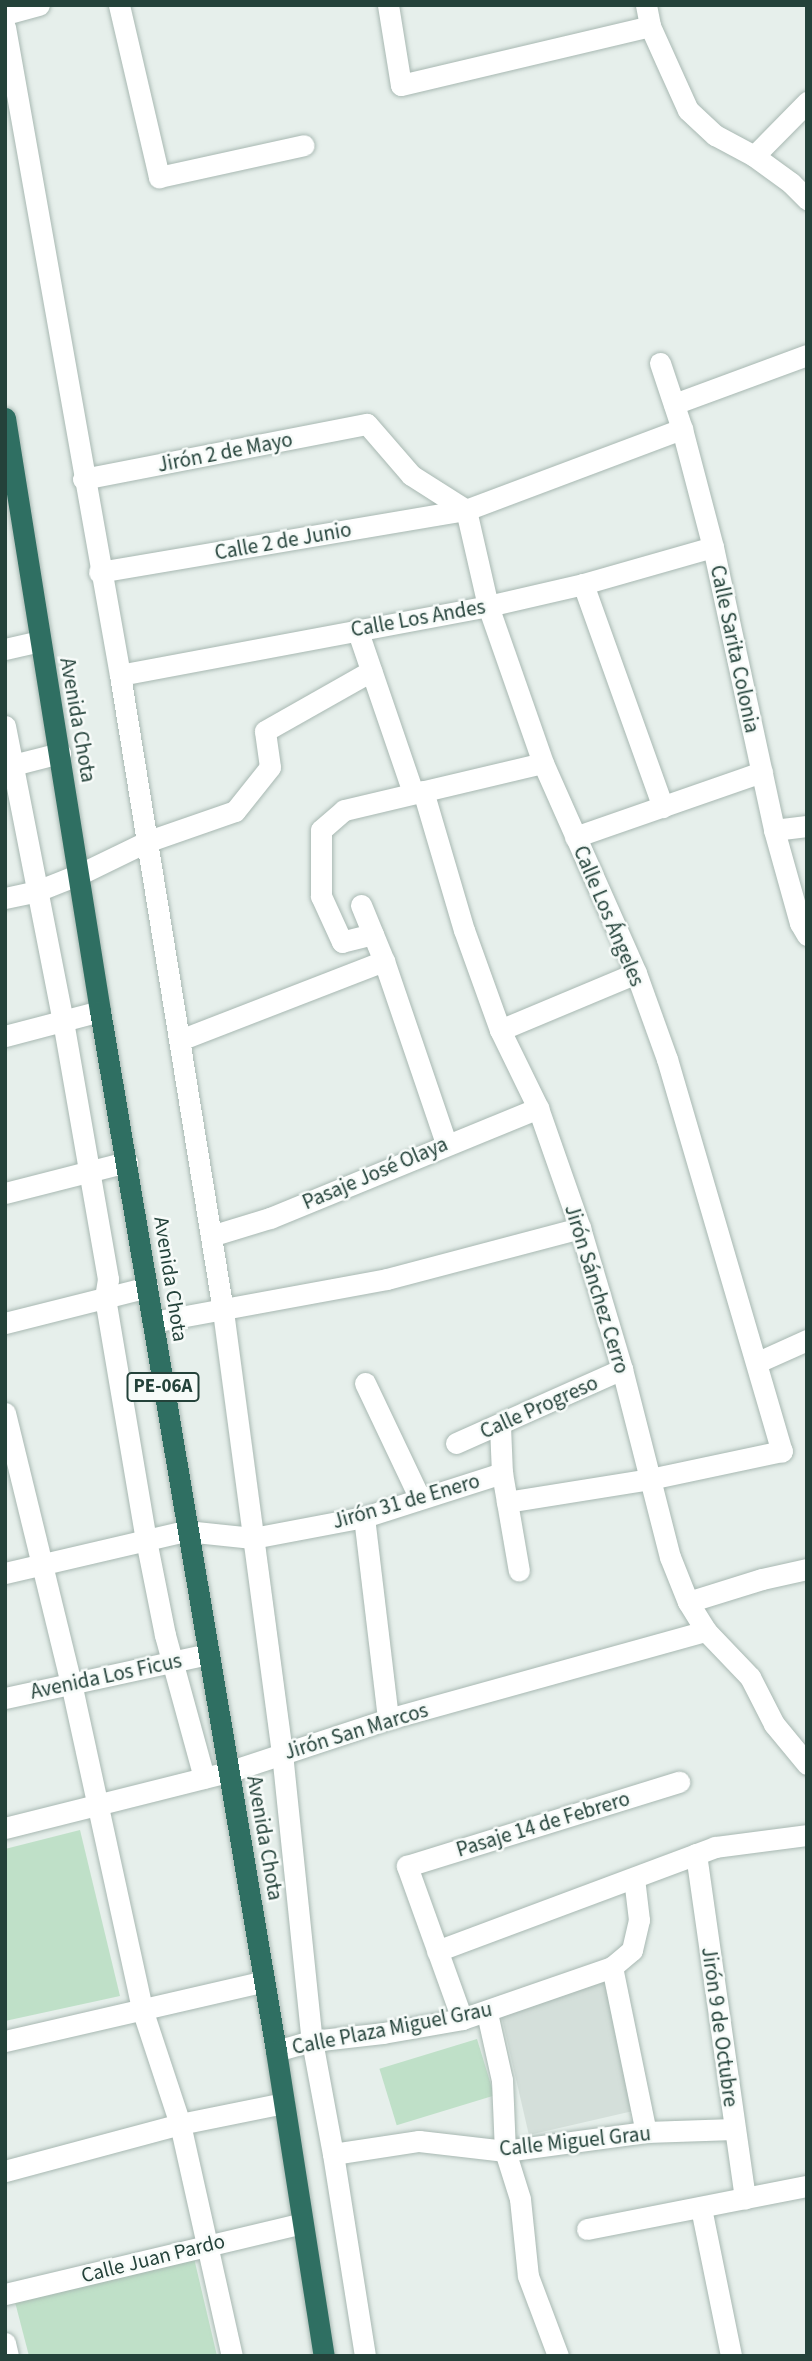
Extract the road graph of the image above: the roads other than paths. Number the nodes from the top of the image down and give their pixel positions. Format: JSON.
{"nodes":[{"id":1,"x":39,"y":5,"type":"edge"},
{"id":2,"x":119,"y":5,"type":"edge"},
{"id":3,"x":388,"y":5,"type":"edge"},
{"id":4,"x":646,"y":5,"type":"edge"},
{"id":5,"x":5,"y":14,"type":"edge"},
{"id":6,"x":650,"y":26,"type":"junction"},
{"id":7,"x":5,"y":27,"type":"edge"},
{"id":8,"x":807,"y":102,"type":"edge"},
{"id":9,"x":304,"y":145,"type":"dead end"},
{"id":10,"x":754,"y":156,"type":"junction"},
{"id":11,"x":807,"y":199,"type":"edge"},
{"id":12,"x":807,"y":355,"type":"edge"},
{"id":13,"x":660,"y":363,"type":"dead end"},
{"id":14,"x":674,"y":404,"type":"junction"},
{"id":15,"x":5,"y":418,"type":"edge"},
{"id":16,"x":682,"y":429,"type":"junction"},
{"id":17,"x":83,"y":480,"type":"junction"},
{"id":18,"x":466,"y":510,"type":"junction"},
{"id":19,"x":13,"y":515,"type":"edge"},
{"id":20,"x":713,"y":547,"type":"junction"},
{"id":21,"x":99,"y":572,"type":"junction"},
{"id":22,"x":583,"y":584,"type":"junction"},
{"id":23,"x":488,"y":606,"type":"junction"},
{"id":24,"x":357,"y":629,"type":"junction"},
{"id":25,"x":40,"y":642,"type":"junction"},
{"id":26,"x":5,"y":649,"type":"edge"},
{"id":27,"x":371,"y":671,"type":"junction"},
{"id":28,"x":120,"y":675,"type":"junction"},
{"id":29,"x":5,"y":726,"type":"edge"},
{"id":30,"x":60,"y":753,"type":"junction"},
{"id":31,"x":543,"y":763,"type":"junction"},
{"id":32,"x":9,"y":766,"type":"edge"},
{"id":33,"x":762,"y":772,"type":"junction"},
{"id":34,"x":418,"y":792,"type":"junction"},
{"id":35,"x":663,"y":807,"type":"junction"},
{"id":36,"x":807,"y":826,"type":"edge"},
{"id":37,"x":774,"y":830,"type":"junction"},
{"id":38,"x":575,"y":837,"type":"junction"},
{"id":39,"x":146,"y":842,"type":"junction"},
{"id":40,"x":80,"y":874,"type":"junction"},
{"id":41,"x":37,"y":891,"type":"junction"},
{"id":42,"x":5,"y":898,"type":"edge"},
{"id":43,"x":361,"y":905,"type":"dead end"},
{"id":44,"x":373,"y":934,"type":"junction"},
{"id":45,"x":807,"y":935,"type":"edge"},
{"id":46,"x":384,"y":961,"type":"junction"},
{"id":47,"x":636,"y":973,"type":"junction"},
{"id":48,"x":100,"y":1011,"type":"junction"},
{"id":49,"x":63,"y":1021,"type":"junction"},
{"id":50,"x":500,"y":1030,"type":"junction"},
{"id":51,"x":5,"y":1036,"type":"edge"},
{"id":52,"x":180,"y":1040,"type":"junction"},
{"id":53,"x":538,"y":1108,"type":"junction"},
{"id":54,"x":446,"y":1143,"type":"junction"},
{"id":55,"x":127,"y":1162,"type":"junction"},
{"id":56,"x":88,"y":1171,"type":"junction"},
{"id":57,"x":5,"y":1193,"type":"edge"},
{"id":58,"x":580,"y":1228,"type":"junction"},
{"id":59,"x":211,"y":1236,"type":"junction"},
{"id":60,"x":148,"y":1287,"type":"junction"},
{"id":61,"x":105,"y":1298,"type":"junction"},
{"id":62,"x":223,"y":1311,"type":"junction"},
{"id":63,"x":153,"y":1322,"type":"junction"},
{"id":64,"x":5,"y":1323,"type":"edge"},
{"id":65,"x":807,"y":1340,"type":"edge"},
{"id":66,"x":758,"y":1363,"type":"junction"},
{"id":67,"x":622,"y":1369,"type":"junction"},
{"id":68,"x":365,"y":1383,"type":"dead end"},
{"id":69,"x":5,"y":1413,"type":"edge"},
{"id":70,"x":500,"y":1426,"type":"junction"},
{"id":71,"x":456,"y":1443,"type":"dead end"},
{"id":72,"x":502,"y":1473,"type":"junction"},
{"id":73,"x":650,"y":1479,"type":"junction"},
{"id":74,"x":420,"y":1499,"type":"junction"},
{"id":75,"x":507,"y":1502,"type":"junction"},
{"id":76,"x":364,"y":1517,"type":"junction"},
{"id":77,"x":186,"y":1531,"type":"junction"},
{"id":78,"x":253,"y":1538,"type":"junction"},
{"id":79,"x":146,"y":1540,"type":"junction"},
{"id":80,"x":42,"y":1564,"type":"junction"},
{"id":81,"x":807,"y":1569,"type":"edge"},
{"id":82,"x":519,"y":1571,"type":"dead end"},
{"id":83,"x":5,"y":1573,"type":"edge"},
{"id":84,"x":688,"y":1602,"type":"junction"},
{"id":85,"x":706,"y":1631,"type":"junction"},
{"id":86,"x":208,"y":1654,"type":"junction"},
{"id":87,"x":173,"y":1662,"type":"junction"},
{"id":88,"x":71,"y":1683,"type":"junction"},
{"id":89,"x":5,"y":1698,"type":"edge"},
{"id":90,"x":388,"y":1719,"type":"junction"},
{"id":91,"x":282,"y":1753,"type":"junction"},
{"id":92,"x":807,"y":1764,"type":"edge"},
{"id":93,"x":228,"y":1772,"type":"junction"},
{"id":94,"x":204,"y":1778,"type":"junction"},
{"id":95,"x":679,"y":1782,"type":"dead end"},
{"id":96,"x":96,"y":1807,"type":"junction"},
{"id":97,"x":5,"y":1828,"type":"edge"},
{"id":98,"x":807,"y":1835,"type":"edge"},
{"id":99,"x":696,"y":1854,"type":"junction"},
{"id":100,"x":634,"y":1878,"type":"junction"},
{"id":101,"x":437,"y":1951,"type":"junction"},
{"id":102,"x":612,"y":1967,"type":"junction"},
{"id":103,"x":264,"y":1981,"type":"junction"},
{"id":104,"x":142,"y":2009,"type":"junction"},
{"id":105,"x":487,"y":2013,"type":"junction"},
{"id":106,"x":462,"y":2019,"type":"junction"},
{"id":107,"x":5,"y":2040,"type":"edge"},
{"id":108,"x":312,"y":2041,"type":"junction"},
{"id":109,"x":276,"y":2051,"type":"junction"},
{"id":110,"x":284,"y":2103,"type":"junction"},
{"id":111,"x":180,"y":2124,"type":"junction"},
{"id":112,"x":734,"y":2129,"type":"junction"},
{"id":113,"x":646,"y":2132,"type":"junction"},
{"id":114,"x":505,"y":2151,"type":"junction"},
{"id":115,"x":333,"y":2154,"type":"junction"},
{"id":116,"x":5,"y":2171,"type":"edge"},
{"id":117,"x":807,"y":2186,"type":"edge"},
{"id":118,"x":745,"y":2199,"type":"junction"},
{"id":119,"x":701,"y":2208,"type":"junction"},
{"id":120,"x":302,"y":2223,"type":"junction"},
{"id":121,"x":587,"y":2229,"type":"dead end"},
{"id":122,"x":206,"y":2244,"type":"junction"},
{"id":123,"x":5,"y":2294,"type":"edge"},
{"id":124,"x":5,"y":2343,"type":"edge"},
{"id":125,"x":8,"y":2356,"type":"edge"},
{"id":126,"x":232,"y":2356,"type":"edge"},
{"id":127,"x":324,"y":2356,"type":"edge"},
{"id":128,"x":365,"y":2356,"type":"edge"},
{"id":129,"x":558,"y":2356,"type":"edge"},
{"id":130,"x":732,"y":2356,"type":"edge"}],
"edges":[{"from":1,"to":5,"type":"street"},
{"from":2,"to":9,"type":"street"},
{"from":3,"to":6,"type":"street"},
{"from":4,"to":6,"type":"street"},
{"from":6,"to":10,"type":"street"},
{"from":7,"to":17,"type":"street"},
{"from":8,"to":10,"type":"street"},
{"from":10,"to":11,"type":"street"},
{"from":12,"to":14,"type":"street"},
{"from":13,"to":14,"type":"street","name":"Calle Sarita Colonia"},
{"from":14,"to":16,"type":"street","name":"Calle Sarita Colonia"},
{"from":15,"to":19,"type":"highway","name":"Avenida Chota","number":"PE-06A"},
{"from":16,"to":18,"type":"street","name":"Calle 2 de Junio"},
{"from":16,"to":20,"type":"street","name":"Calle Sarita Colonia"},
{"from":17,"to":18,"type":"street","name":"Jirón 2 de Mayo"},
{"from":17,"to":21,"type":"street"},
{"from":18,"to":21,"type":"street","name":"Calle 2 de Junio"},
{"from":18,"to":23,"type":"street","name":"Calle Los Ángeles"},
{"from":19,"to":25,"type":"highway","name":"Avenida Chota","number":"PE-06A"},
{"from":20,"to":22,"type":"street","name":"Calle Los Andes"},
{"from":20,"to":33,"type":"street","name":"Calle Sarita Colonia"},
{"from":21,"to":28,"type":"street"},
{"from":22,"to":23,"type":"street","name":"Calle Los Andes"},
{"from":22,"to":35,"type":"street"},
{"from":23,"to":24,"type":"street","name":"Calle Los Andes"},
{"from":23,"to":31,"type":"street","name":"Calle Los Ángeles"},
{"from":24,"to":27,"type":"street","name":"Jirón Sánchez Cerro"},
{"from":24,"to":28,"type":"street","name":"Calle Los Andes"},
{"from":25,"to":26,"type":"street"},
{"from":25,"to":30,"type":"highway","name":"Avenida Chota","number":"PE-06A"},
{"from":27,"to":34,"type":"street","name":"Jirón Sánchez Cerro"},
{"from":27,"to":39,"type":"street"},
{"from":28,"to":39,"type":"street"},
{"from":29,"to":32,"type":"street"},
{"from":30,"to":32,"type":"street"},
{"from":30,"to":40,"type":"highway","name":"Avenida Chota","number":"PE-06A"},
{"from":31,"to":34,"type":"street"},
{"from":31,"to":38,"type":"street","name":"Calle Los Ángeles"},
{"from":32,"to":41,"type":"street"},
{"from":33,"to":35,"type":"street"},
{"from":33,"to":37,"type":"street","name":"Calle Sarita Colonia"},
{"from":34,"to":44,"type":"street"},
{"from":34,"to":50,"type":"street","name":"Jirón Sánchez Cerro"},
{"from":35,"to":38,"type":"street"},
{"from":36,"to":37,"type":"street"},
{"from":37,"to":45,"type":"street","name":"Calle Sarita Colonia"},
{"from":38,"to":47,"type":"street","name":"Calle Los Ángeles"},
{"from":39,"to":40,"type":"street"},
{"from":39,"to":52,"type":"street"},
{"from":40,"to":41,"type":"street"},
{"from":40,"to":48,"type":"highway","name":"Avenida Chota","number":"PE-06A"},
{"from":41,"to":42,"type":"street"},
{"from":41,"to":49,"type":"street"},
{"from":43,"to":44,"type":"street"},
{"from":44,"to":46,"type":"street"},
{"from":46,"to":52,"type":"street"},
{"from":46,"to":54,"type":"street"},
{"from":47,"to":50,"type":"street"},
{"from":47,"to":66,"type":"street","name":"Calle Los Ángeles"},
{"from":48,"to":49,"type":"street"},
{"from":48,"to":55,"type":"highway","name":"Avenida Chota","number":"PE-06A"},
{"from":49,"to":51,"type":"street"},
{"from":49,"to":56,"type":"street"},
{"from":50,"to":53,"type":"street","name":"Jirón Sánchez Cerro"},
{"from":52,"to":59,"type":"street"},
{"from":53,"to":54,"type":"street","name":"Pasaje José Olaya"},
{"from":53,"to":58,"type":"street","name":"Jirón Sánchez Cerro"},
{"from":54,"to":59,"type":"street","name":"Pasaje José Olaya"},
{"from":55,"to":56,"type":"street"},
{"from":55,"to":60,"type":"highway","name":"Avenida Chota","number":"PE-06A"},
{"from":56,"to":57,"type":"street"},
{"from":56,"to":61,"type":"street"},
{"from":58,"to":62,"type":"street"},
{"from":58,"to":67,"type":"street","name":"Jirón Sánchez Cerro"},
{"from":59,"to":62,"type":"street"},
{"from":60,"to":61,"type":"street"},
{"from":60,"to":63,"type":"highway","name":"Avenida Chota","number":"PE-06A"},
{"from":61,"to":64,"type":"street"},
{"from":61,"to":79,"type":"street"},
{"from":62,"to":63,"type":"street"},
{"from":62,"to":78,"type":"street"},
{"from":63,"to":77,"type":"highway","name":"Avenida Chota","number":"PE-06A"},
{"from":65,"to":66,"type":"street"},
{"from":66,"to":73,"type":"street","name":"Calle Los Ángeles"},
{"from":67,"to":70,"type":"street","name":"Calle Progreso"},
{"from":67,"to":73,"type":"street","name":"Jirón Sánchez Cerro"},
{"from":68,"to":74,"type":"street"},
{"from":69,"to":80,"type":"street"},
{"from":70,"to":71,"type":"street","name":"Calle Progreso"},
{"from":70,"to":72,"type":"street"},
{"from":72,"to":74,"type":"street","name":"Jirón 31 de Enero"},
{"from":72,"to":75,"type":"street"},
{"from":73,"to":75,"type":"street"},
{"from":73,"to":84,"type":"street","name":"Jirón Sánchez Cerro"},
{"from":74,"to":76,"type":"street","name":"Jirón 31 de Enero"},
{"from":75,"to":82,"type":"street"},
{"from":76,"to":78,"type":"street","name":"Jirón 31 de Enero"},
{"from":76,"to":90,"type":"street"},
{"from":77,"to":78,"type":"street","name":"Jirón 31 de Enero"},
{"from":77,"to":79,"type":"street","name":"Jirón 31 de Enero"},
{"from":77,"to":86,"type":"highway","name":"Avenida Chota","number":"PE-06A"},
{"from":78,"to":91,"type":"street"},
{"from":79,"to":80,"type":"street","name":"Jirón 31 de Enero"},
{"from":79,"to":87,"type":"street"},
{"from":80,"to":83,"type":"street","name":"Jirón 31 de Enero"},
{"from":80,"to":88,"type":"street"},
{"from":81,"to":84,"type":"street"},
{"from":84,"to":85,"type":"street","name":"Jirón Sánchez Cerro"},
{"from":85,"to":90,"type":"street","name":"Jirón San Marcos"},
{"from":85,"to":92,"type":"street","name":"Jirón Sánchez Cerro"},
{"from":86,"to":87,"type":"street","name":"Avenida Los Ficus"},
{"from":86,"to":93,"type":"highway","name":"Avenida Chota","number":"PE-06A"},
{"from":87,"to":88,"type":"street","name":"Avenida Los Ficus"},
{"from":87,"to":94,"type":"street"},
{"from":88,"to":89,"type":"street","name":"Avenida Los Ficus"},
{"from":88,"to":96,"type":"street"},
{"from":90,"to":91,"type":"street","name":"Jirón San Marcos"},
{"from":91,"to":93,"type":"street","name":"Jirón San Marcos"},
{"from":91,"to":108,"type":"street"},
{"from":93,"to":94,"type":"street","name":"Jirón San Marcos"},
{"from":93,"to":103,"type":"highway","name":"Avenida Chota","number":"PE-06A"},
{"from":94,"to":96,"type":"street","name":"Jirón San Marcos"},
{"from":95,"to":101,"type":"street","name":"Pasaje 14 de Febrero"},
{"from":96,"to":97,"type":"street","name":"Jirón San Marcos"},
{"from":96,"to":104,"type":"street"},
{"from":98,"to":99,"type":"street"},
{"from":99,"to":100,"type":"street"},
{"from":99,"to":112,"type":"street","name":"Jirón 9 de Octubre"},
{"from":100,"to":101,"type":"street"},
{"from":100,"to":102,"type":"street","name":"Calle Plaza Miguel Grau"},
{"from":101,"to":106,"type":"street"},
{"from":102,"to":105,"type":"street","name":"Calle Plaza Miguel Grau"},
{"from":102,"to":113,"type":"street"},
{"from":103,"to":104,"type":"street"},
{"from":103,"to":109,"type":"highway","name":"Avenida Chota","number":"PE-06A"},
{"from":104,"to":107,"type":"street"},
{"from":104,"to":111,"type":"street"},
{"from":105,"to":106,"type":"street","name":"Calle Plaza Miguel Grau"},
{"from":105,"to":114,"type":"street"},
{"from":106,"to":108,"type":"street","name":"Calle Plaza Miguel Grau"},
{"from":108,"to":109,"type":"street","name":"Calle Plaza Miguel Grau"},
{"from":108,"to":115,"type":"street"},
{"from":109,"to":110,"type":"highway","name":"Avenida Chota","number":"PE-06A"},
{"from":110,"to":111,"type":"street"},
{"from":110,"to":120,"type":"highway","name":"Avenida Chota","number":"PE-06A"},
{"from":111,"to":116,"type":"street"},
{"from":111,"to":122,"type":"street"},
{"from":112,"to":113,"type":"street","name":"Calle Miguel Grau"},
{"from":112,"to":118,"type":"street","name":"Jirón 9 de Octubre"},
{"from":113,"to":114,"type":"street","name":"Calle Miguel Grau"},
{"from":114,"to":115,"type":"street","name":"Calle Miguel Grau"},
{"from":114,"to":129,"type":"street"},
{"from":115,"to":128,"type":"street"},
{"from":117,"to":118,"type":"street"},
{"from":118,"to":119,"type":"street"},
{"from":119,"to":121,"type":"street"},
{"from":119,"to":130,"type":"street"},
{"from":120,"to":122,"type":"street","name":"Calle Juan Pardo"},
{"from":120,"to":127,"type":"highway","name":"Avenida Chota","number":"PE-06A"},
{"from":122,"to":123,"type":"street","name":"Calle Juan Pardo"},
{"from":122,"to":126,"type":"street"},
{"from":124,"to":125,"type":"street"}]}
